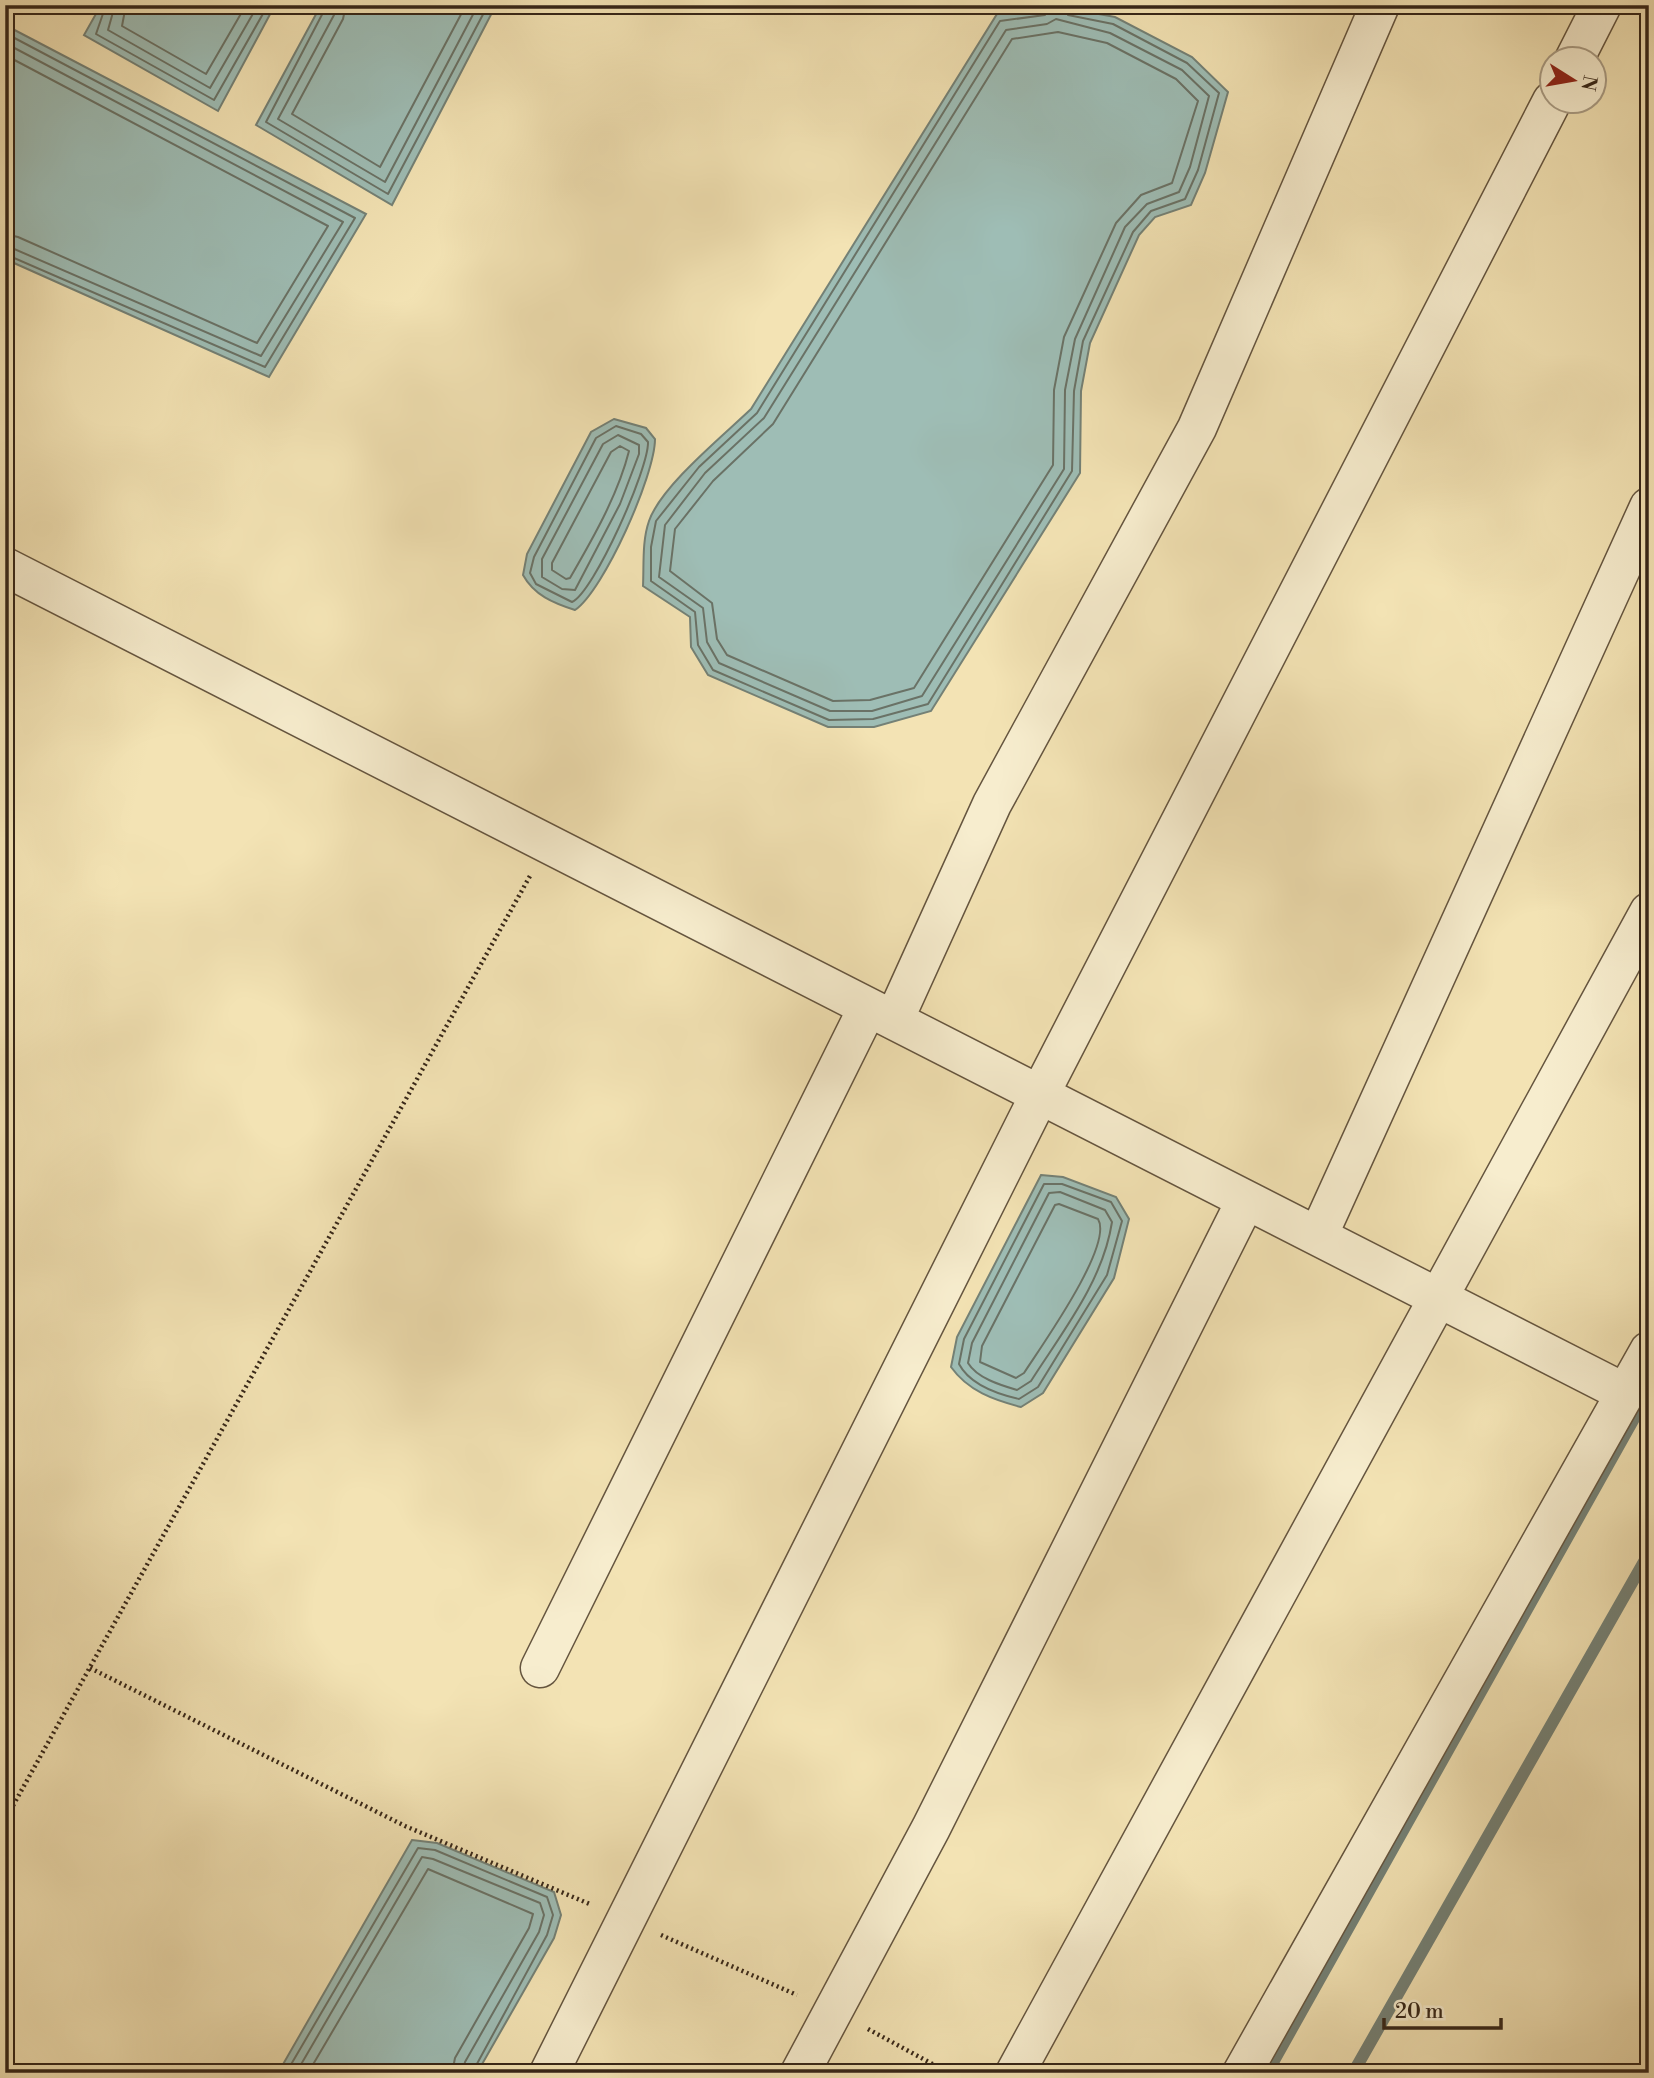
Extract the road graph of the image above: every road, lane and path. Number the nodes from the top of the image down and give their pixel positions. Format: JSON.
{"nodes":[{"id":1,"x":1380,"y":5,"type":"edge"},
{"id":2,"x":1602,"y":5,"type":"edge"},
{"id":3,"x":1581,"y":46,"type":"edge"},
{"id":4,"x":1544,"y":116,"type":"edge"},
{"id":5,"x":1649,"y":507,"type":"edge"},
{"id":6,"x":5,"y":567,"type":"edge"},
{"id":7,"x":547,"y":844,"type":"junction"},
{"id":8,"x":1649,"y":912,"type":"edge"},
{"id":9,"x":881,"y":1013,"type":"junction"},
{"id":10,"x":1040,"y":1094,"type":"junction"},
{"id":11,"x":1246,"y":1200,"type":"junction"},
{"id":12,"x":1318,"y":1236,"type":"junction"},
{"id":13,"x":1440,"y":1298,"type":"junction"},
{"id":14,"x":1649,"y":1351,"type":"edge"},
{"id":15,"x":1625,"y":1393,"type":"junction"},
{"id":16,"x":90,"y":1668,"type":"junction"},
{"id":17,"x":540,"y":1668,"type":"dead end"},
{"id":18,"x":5,"y":1820,"type":"edge"},
{"id":19,"x":626,"y":1919,"type":"junction"},
{"id":20,"x":834,"y":2011,"type":"junction"},
{"id":21,"x":549,"y":2073,"type":"edge"},
{"id":22,"x":800,"y":2073,"type":"edge"},
{"id":23,"x":949,"y":2073,"type":"edge"},
{"id":24,"x":1015,"y":2073,"type":"edge"},
{"id":25,"x":1242,"y":2073,"type":"edge"}],
"edges":[{"from":1,"to":9,"type":"street"},
{"from":2,"to":3,"type":"street"},
{"from":4,"to":10,"type":"street"},
{"from":5,"to":12,"type":"street"},
{"from":6,"to":7,"type":"street"},
{"from":7,"to":9,"type":"street"},
{"from":7,"to":16,"type":"path"},
{"from":8,"to":13,"type":"street"},
{"from":9,"to":10,"type":"street"},
{"from":9,"to":17,"type":"street"},
{"from":10,"to":11,"type":"street"},
{"from":10,"to":19,"type":"street"},
{"from":11,"to":12,"type":"street"},
{"from":11,"to":20,"type":"street"},
{"from":12,"to":13,"type":"street"},
{"from":13,"to":15,"type":"street"},
{"from":13,"to":24,"type":"street"},
{"from":14,"to":15,"type":"street"},
{"from":15,"to":25,"type":"street"},
{"from":16,"to":18,"type":"path"},
{"from":16,"to":19,"type":"path"},
{"from":19,"to":20,"type":"path"},
{"from":19,"to":21,"type":"street"},
{"from":20,"to":22,"type":"street"},
{"from":20,"to":23,"type":"path"}]}
